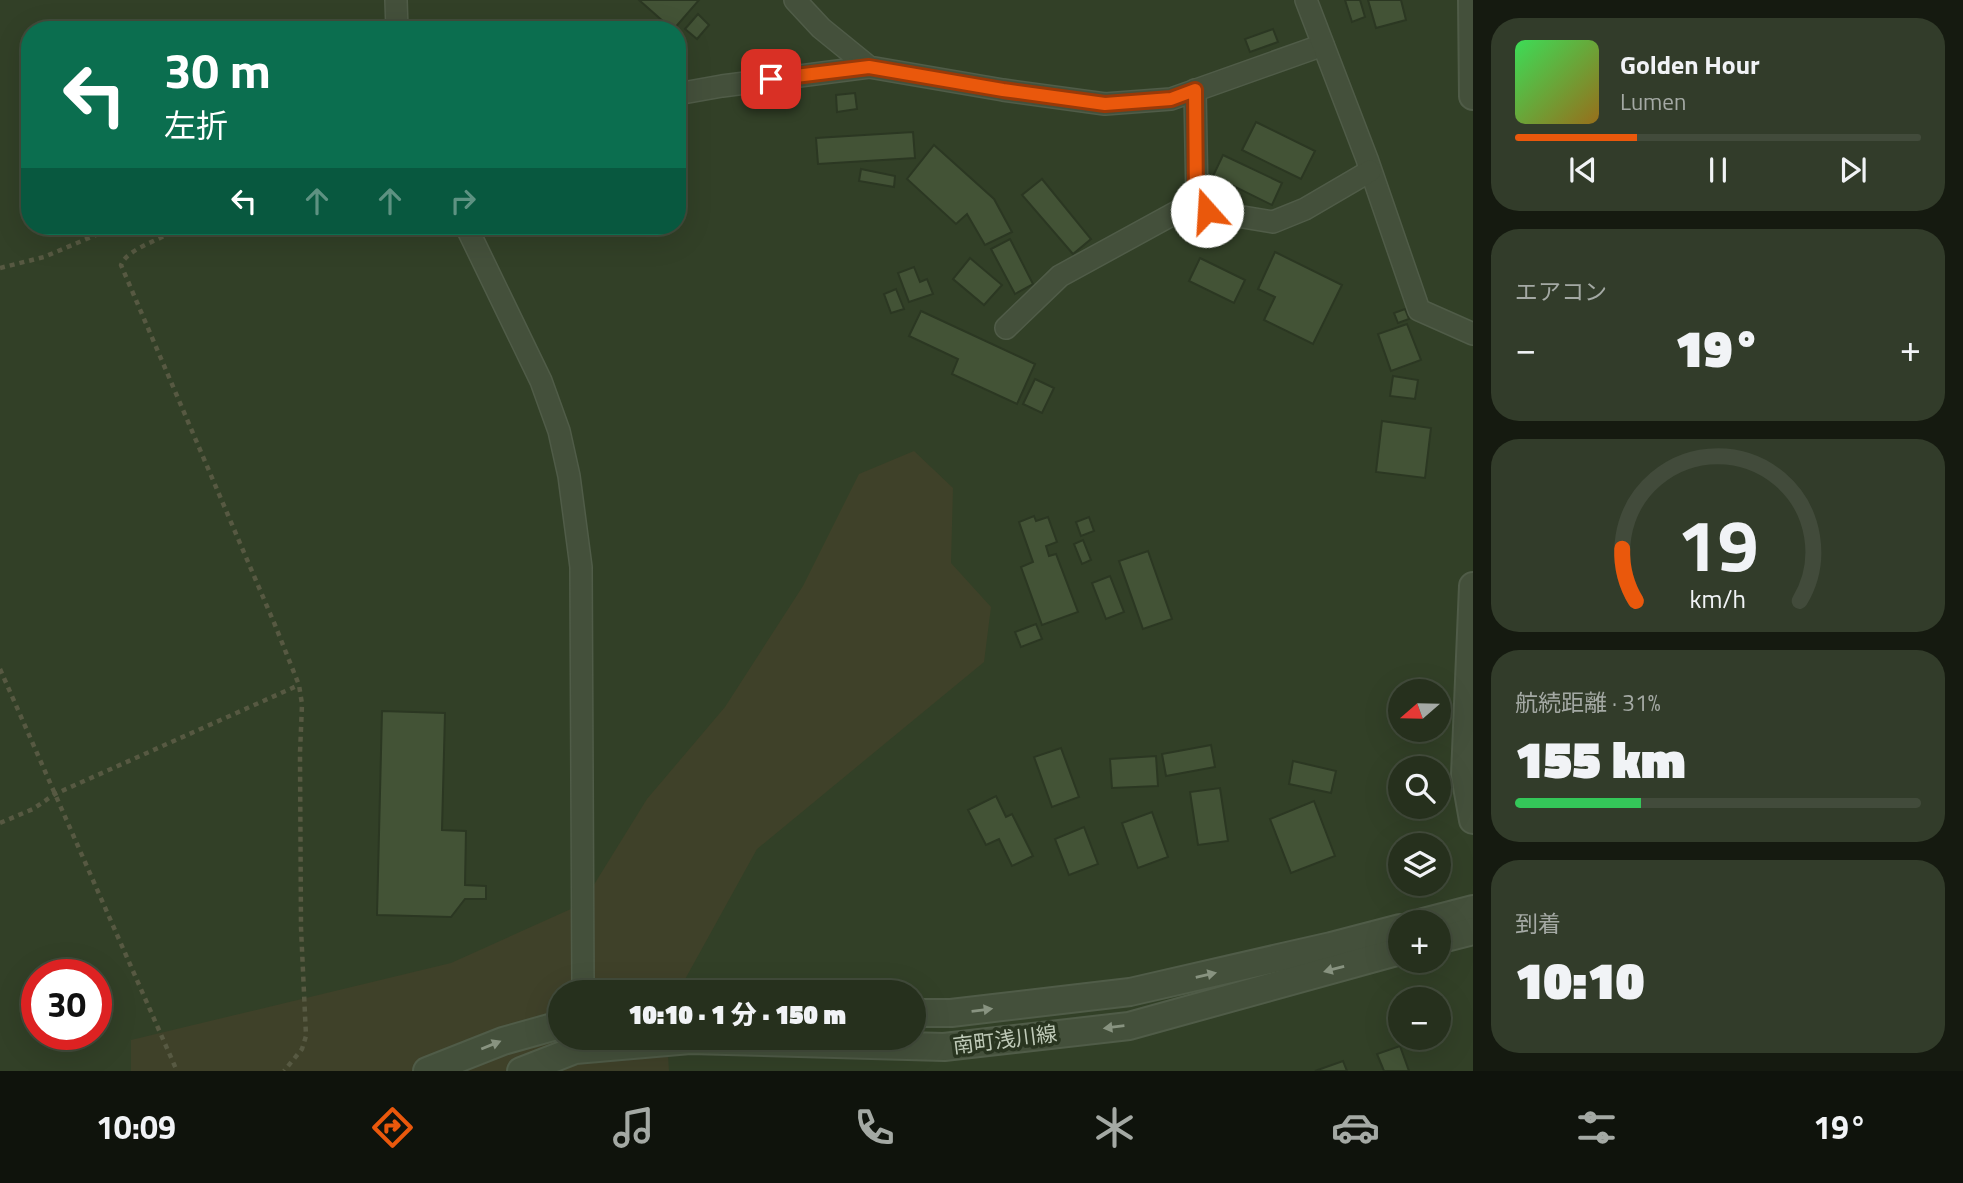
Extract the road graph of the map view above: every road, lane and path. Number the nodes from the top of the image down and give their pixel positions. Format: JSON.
{"nodes":[{"id":1,"x":396,"y":0,"type":"edge"},
{"id":2,"x":795,"y":0,"type":"edge"},
{"id":3,"x":1306,"y":0,"type":"edge"},
{"id":4,"x":1472,"y":0,"type":"edge"},
{"id":5,"x":397,"y":21,"type":"edge"},
{"id":6,"x":1323,"y":45,"type":"junction"},
{"id":7,"x":869,"y":67,"type":"junction"},
{"id":8,"x":1195,"y":90,"type":"junction"},
{"id":9,"x":686,"y":92,"type":"edge"},
{"id":10,"x":1473,"y":96,"type":"edge"},
{"id":11,"x":1370,"y":171,"type":"junction"},
{"id":12,"x":1196,"y":201,"type":"junction"},
{"id":13,"x":96,"y":235,"type":"edge"},
{"id":14,"x":167,"y":235,"type":"edge"},
{"id":15,"x":470,"y":235,"type":"edge"},
{"id":16,"x":0,"y":268,"type":"edge"},
{"id":17,"x":1006,"y":328,"type":"dead end"},
{"id":18,"x":1473,"y":334,"type":"edge"},
{"id":19,"x":1473,"y":586,"type":"edge"},
{"id":20,"x":0,"y":669,"type":"edge"},
{"id":21,"x":299,"y":685,"type":"junction"},
{"id":22,"x":55,"y":794,"type":"junction"},
{"id":23,"x":1473,"y":820,"type":"edge"},
{"id":24,"x":0,"y":823,"type":"edge"},
{"id":25,"x":1473,"y":909,"type":"edge"},
{"id":26,"x":1451,"y":915,"type":"edge"},
{"id":27,"x":1388,"y":931,"type":"edge"},
{"id":28,"x":1473,"y":931,"type":"edge"},
{"id":29,"x":1451,"y":937,"type":"edge"},
{"id":30,"x":1388,"y":954,"type":"edge"},
{"id":31,"x":583,"y":980,"type":"edge"},
{"id":32,"x":926,"y":1013,"type":"edge"},
{"id":33,"x":548,"y":1028,"type":"edge"},
{"id":34,"x":561,"y":1063,"type":"edge"},
{"id":35,"x":177,"y":1071,"type":"edge"},
{"id":36,"x":284,"y":1071,"type":"edge"},
{"id":37,"x":428,"y":1071,"type":"edge"},
{"id":38,"x":521,"y":1071,"type":"edge"}],
"edges":[{"from":1,"to":5,"type":"street"},
{"from":2,"to":7,"type":"street"},
{"from":3,"to":6,"type":"street"},
{"from":4,"to":10,"type":"street"},
{"from":6,"to":8,"type":"street"},
{"from":6,"to":11,"type":"street"},
{"from":7,"to":8,"type":"street"},
{"from":7,"to":9,"type":"street"},
{"from":8,"to":12,"type":"street"},
{"from":11,"to":12,"type":"street"},
{"from":11,"to":18,"type":"street"},
{"from":12,"to":17,"type":"street"},
{"from":13,"to":16,"type":"path"},
{"from":14,"to":21,"type":"path"},
{"from":15,"to":31,"type":"street"},
{"from":19,"to":23,"type":"street"},
{"from":20,"to":22,"type":"path"},
{"from":21,"to":22,"type":"path"},
{"from":21,"to":36,"type":"path"},
{"from":22,"to":24,"type":"path"},
{"from":22,"to":35,"type":"path"},
{"from":25,"to":26,"type":"street"},
{"from":32,"to":27,"type":"street","name":"南町浅川線","one_way":true},
{"from":28,"to":29,"type":"street"},
{"from":30,"to":34,"type":"street","name":"南町浅川線","one_way":true},
{"from":37,"to":33,"type":"street","one_way":true},
{"from":34,"to":38,"type":"street","name":"南町浅川線"}]}
